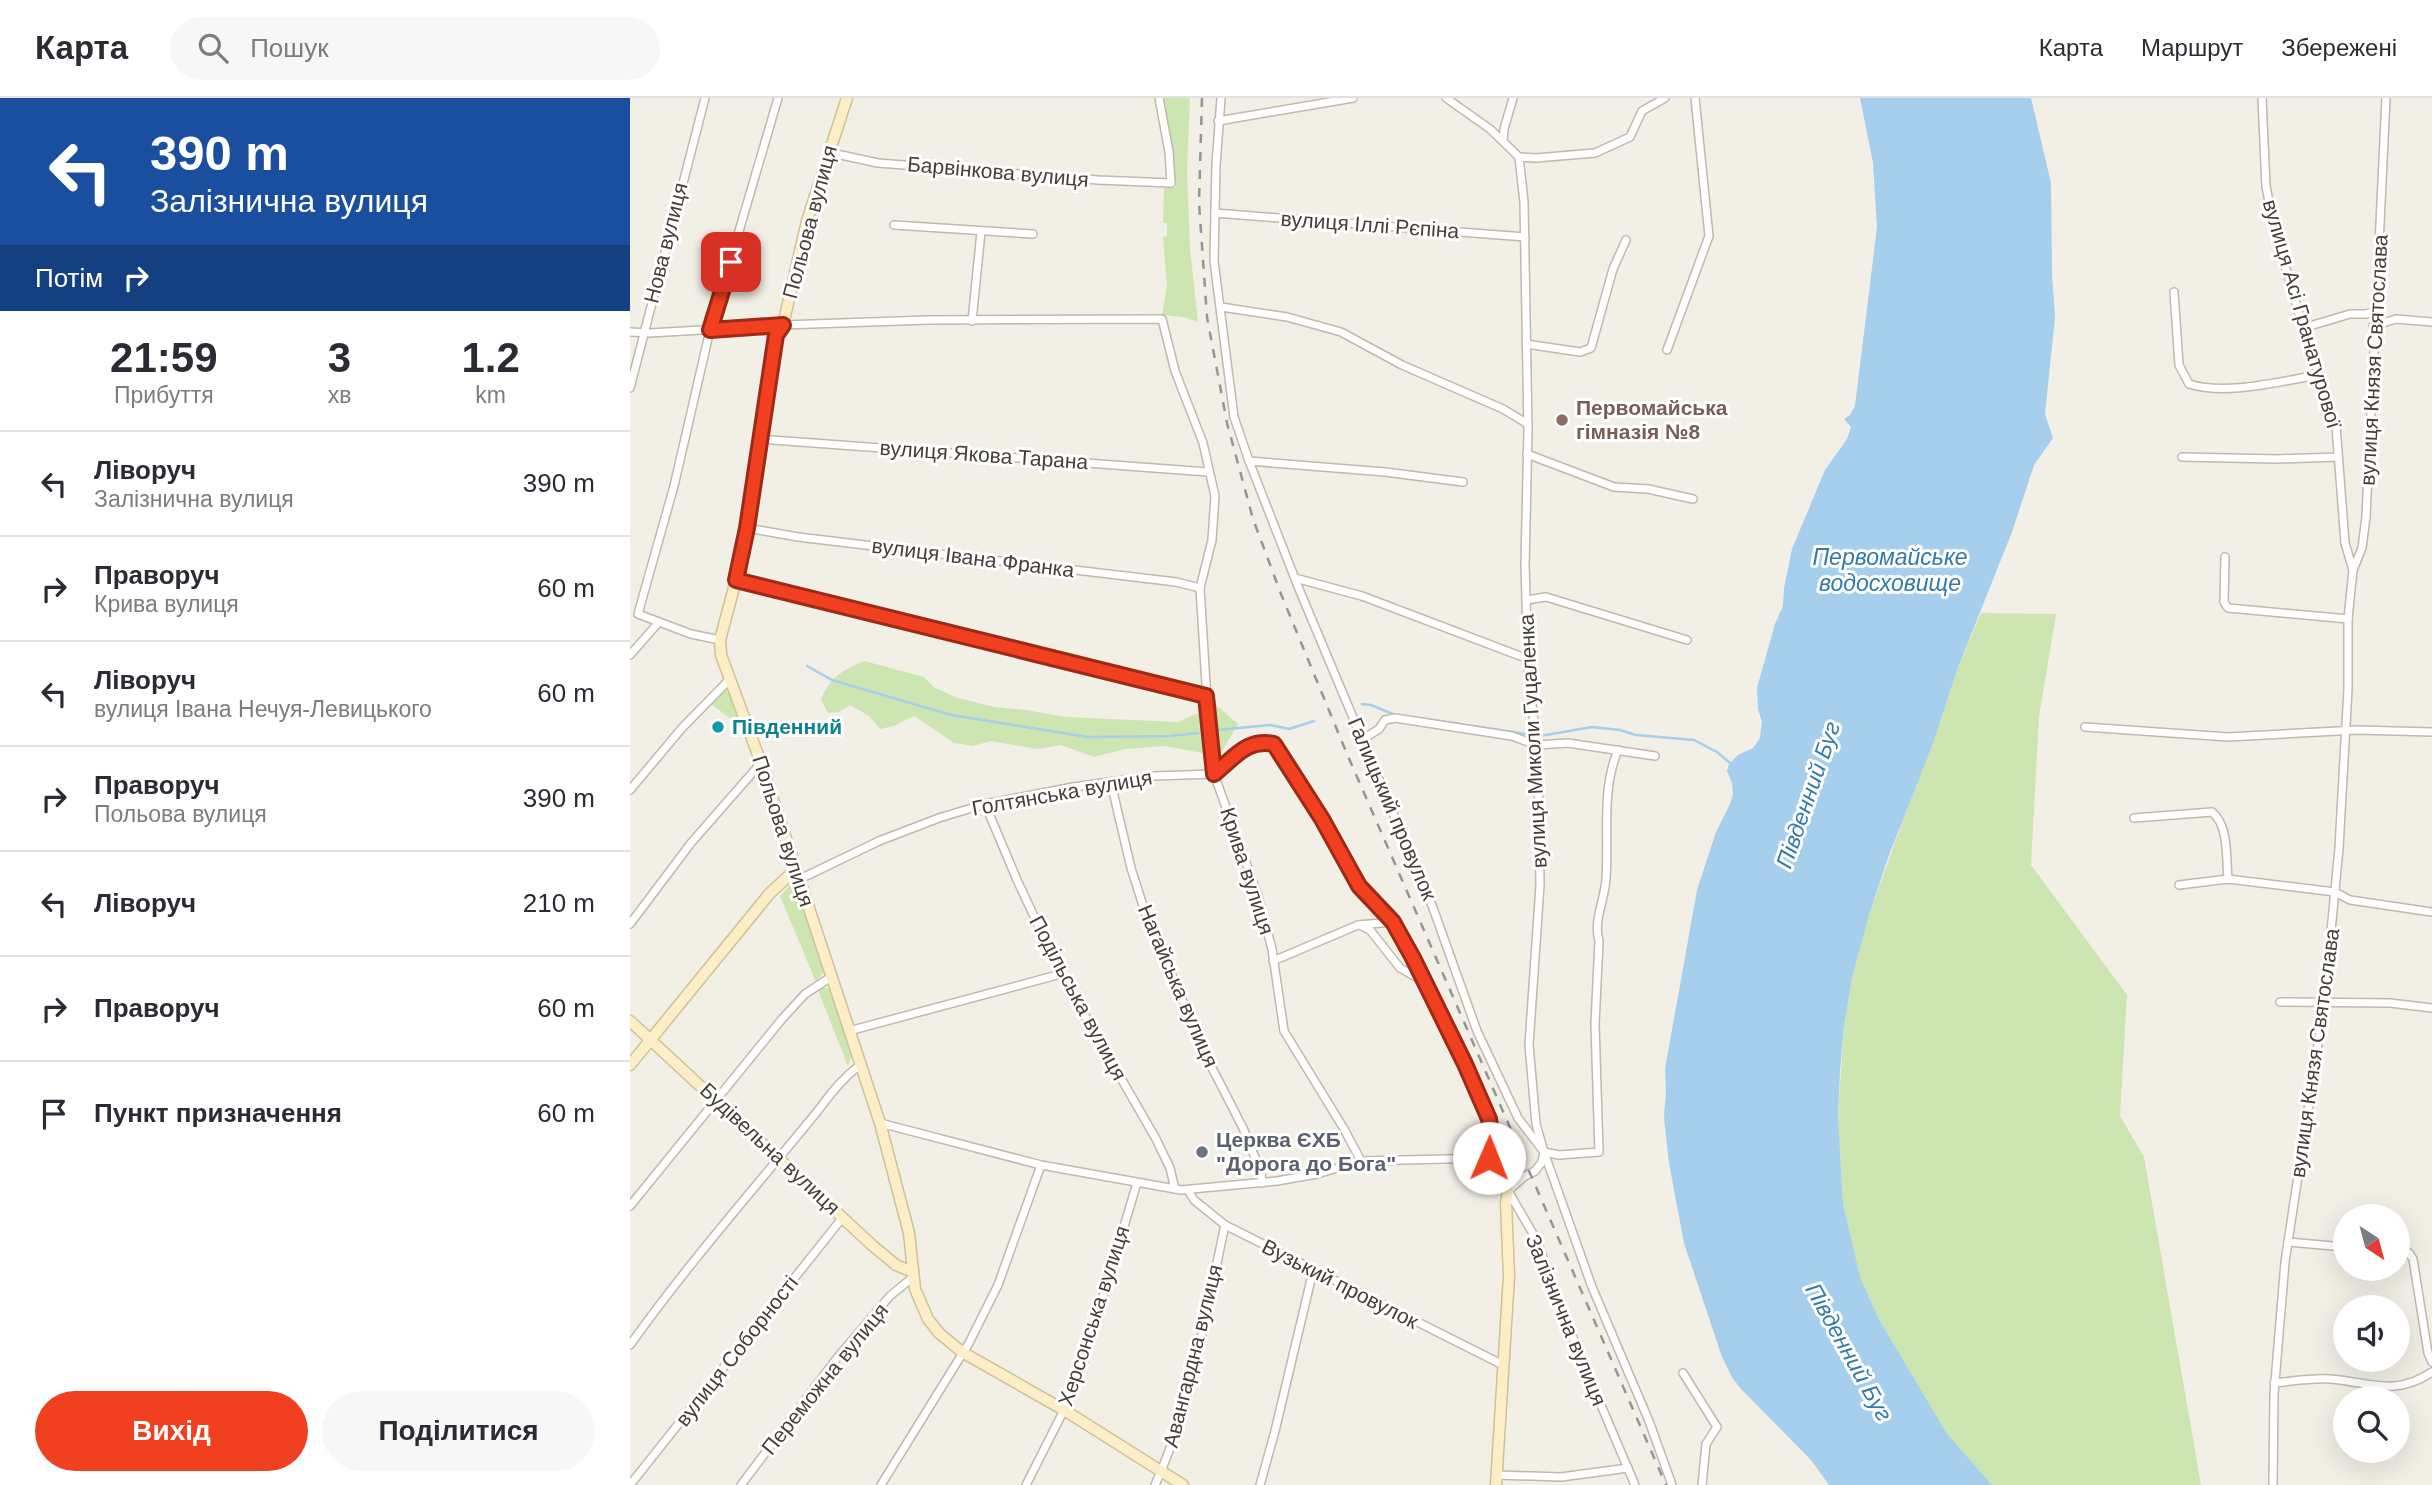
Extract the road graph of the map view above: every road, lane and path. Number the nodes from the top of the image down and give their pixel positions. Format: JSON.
{"nodes":[{"id":1,"x":705,"y":98,"type":"edge"},
{"id":2,"x":778,"y":98,"type":"edge"},
{"id":3,"x":847,"y":98,"type":"edge"},
{"id":4,"x":1158,"y":98,"type":"edge"},
{"id":5,"x":1221,"y":98,"type":"edge"},
{"id":6,"x":1353,"y":98,"type":"edge"},
{"id":7,"x":1446,"y":98,"type":"edge"},
{"id":8,"x":1513,"y":98,"type":"edge"},
{"id":9,"x":1665,"y":98,"type":"edge"},
{"id":10,"x":1695,"y":98,"type":"edge"},
{"id":11,"x":2262,"y":98,"type":"edge"},
{"id":12,"x":2386,"y":98,"type":"edge"},
{"id":13,"x":1218,"y":121,"type":"junction"},
{"id":14,"x":1503,"y":141,"type":"junction"},
{"id":15,"x":827,"y":152,"type":"junction"},
{"id":16,"x":1519,"y":157,"type":"junction"},
{"id":17,"x":1215,"y":214,"type":"junction"},
{"id":18,"x":894,"y":225,"type":"dead end"},
{"id":19,"x":981,"y":232,"type":"junction"},
{"id":20,"x":1033,"y":234,"type":"dead end"},
{"id":21,"x":1525,"y":237,"type":"junction"},
{"id":22,"x":1626,"y":240,"type":"dead end"},
{"id":23,"x":2174,"y":292,"type":"dead end"},
{"id":24,"x":1221,"y":307,"type":"junction"},
{"id":25,"x":2376,"y":310,"type":"junction"},
{"id":26,"x":972,"y":321,"type":"junction"},
{"id":27,"x":2432,"y":322,"type":"edge"},
{"id":28,"x":783,"y":325,"type":"junction"},
{"id":29,"x":2373,"y":326,"type":"junction"},
{"id":30,"x":2303,"y":328,"type":"junction"},
{"id":31,"x":710,"y":330,"type":"junction"},
{"id":32,"x":630,"y":332,"type":"edge"},
{"id":33,"x":643,"y":333,"type":"junction"},
{"id":34,"x":1526,"y":344,"type":"junction"},
{"id":35,"x":1667,"y":350,"type":"dead end"},
{"id":36,"x":2319,"y":375,"type":"junction"},
{"id":37,"x":630,"y":388,"type":"edge"},
{"id":38,"x":1528,"y":424,"type":"junction"},
{"id":39,"x":760,"y":439,"type":"junction"},
{"id":40,"x":1527,"y":454,"type":"junction"},
{"id":41,"x":2182,"y":457,"type":"dead end"},
{"id":42,"x":2338,"y":457,"type":"junction"},
{"id":43,"x":1249,"y":461,"type":"junction"},
{"id":44,"x":1208,"y":472,"type":"junction"},
{"id":45,"x":1463,"y":482,"type":"dead end"},
{"id":46,"x":1693,"y":499,"type":"dead end"},
{"id":47,"x":747,"y":528,"type":"junction"},
{"id":48,"x":2224,"y":557,"type":"dead end"},
{"id":49,"x":2353,"y":570,"type":"junction"},
{"id":50,"x":1295,"y":578,"type":"junction"},
{"id":51,"x":736,"y":580,"type":"junction"},
{"id":52,"x":1199,"y":588,"type":"junction"},
{"id":53,"x":1526,"y":600,"type":"junction"},
{"id":54,"x":2348,"y":619,"type":"junction"},
{"id":55,"x":659,"y":622,"type":"junction"},
{"id":56,"x":720,"y":640,"type":"junction"},
{"id":57,"x":1687,"y":640,"type":"dead end"},
{"id":58,"x":630,"y":654,"type":"edge"},
{"id":59,"x":1528,"y":659,"type":"junction"},
{"id":60,"x":730,"y":679,"type":"junction"},
{"id":61,"x":1206,"y":696,"type":"junction"},
{"id":62,"x":2085,"y":727,"type":"dead end"},
{"id":63,"x":2346,"y":731,"type":"junction"},
{"id":64,"x":2432,"y":732,"type":"edge"},
{"id":65,"x":1363,"y":739,"type":"junction"},
{"id":66,"x":1536,"y":745,"type":"junction"},
{"id":67,"x":1618,"y":750,"type":"junction"},
{"id":68,"x":1656,"y":756,"type":"dead end"},
{"id":69,"x":761,"y":763,"type":"junction"},
{"id":70,"x":1214,"y":774,"type":"junction"},
{"id":71,"x":1111,"y":783,"type":"junction"},
{"id":72,"x":630,"y":790,"type":"edge"},
{"id":73,"x":985,"y":804,"type":"junction"},
{"id":74,"x":2134,"y":818,"type":"dead end"},
{"id":75,"x":797,"y":875,"type":"junction"},
{"id":76,"x":2228,"y":879,"type":"junction"},
{"id":77,"x":2179,"y":886,"type":"dead end"},
{"id":78,"x":2335,"y":892,"type":"junction"},
{"id":79,"x":2432,"y":912,"type":"edge"},
{"id":80,"x":1393,"y":922,"type":"junction"},
{"id":81,"x":630,"y":924,"type":"edge"},
{"id":82,"x":1360,"y":924,"type":"junction"},
{"id":83,"x":1273,"y":961,"type":"junction"},
{"id":84,"x":1060,"y":974,"type":"junction"},
{"id":85,"x":831,"y":977,"type":"junction"},
{"id":86,"x":1424,"y":982,"type":"junction"},
{"id":87,"x":2280,"y":1003,"type":"dead end"},
{"id":88,"x":2324,"y":1003,"type":"junction"},
{"id":89,"x":2432,"y":1009,"type":"edge"},
{"id":90,"x":630,"y":1021,"type":"edge"},
{"id":91,"x":849,"y":1031,"type":"junction"},
{"id":92,"x":650,"y":1041,"type":"junction"},
{"id":93,"x":630,"y":1065,"type":"edge"},
{"id":94,"x":860,"y":1065,"type":"junction"},
{"id":95,"x":716,"y":1099,"type":"junction"},
{"id":96,"x":880,"y":1123,"type":"junction"},
{"id":97,"x":1544,"y":1152,"type":"junction"},
{"id":98,"x":778,"y":1157,"type":"junction"},
{"id":99,"x":1489,"y":1158,"type":"junction"},
{"id":100,"x":1361,"y":1161,"type":"junction"},
{"id":101,"x":1041,"y":1165,"type":"junction"},
{"id":102,"x":1137,"y":1182,"type":"junction"},
{"id":103,"x":1262,"y":1183,"type":"junction"},
{"id":104,"x":1174,"y":1189,"type":"junction"},
{"id":105,"x":1188,"y":1190,"type":"junction"},
{"id":106,"x":1508,"y":1191,"type":"junction"},
{"id":107,"x":630,"y":1206,"type":"edge"},
{"id":108,"x":843,"y":1217,"type":"junction"},
{"id":109,"x":1225,"y":1225,"type":"junction"},
{"id":110,"x":2288,"y":1242,"type":"junction"},
{"id":111,"x":2333,"y":1246,"type":"edge"},
{"id":112,"x":2410,"y":1254,"type":"edge"},
{"id":113,"x":1312,"y":1271,"type":"junction"},
{"id":114,"x":913,"y":1274,"type":"junction"},
{"id":115,"x":630,"y":1345,"type":"edge"},
{"id":116,"x":962,"y":1352,"type":"junction"},
{"id":117,"x":2432,"y":1362,"type":"edge"},
{"id":118,"x":1503,"y":1366,"type":"junction"},
{"id":119,"x":2432,"y":1372,"type":"edge"},
{"id":120,"x":1683,"y":1373,"type":"dead end"},
{"id":121,"x":2274,"y":1383,"type":"junction"},
{"id":122,"x":1064,"y":1410,"type":"junction"},
{"id":123,"x":1628,"y":1468,"type":"junction"},
{"id":124,"x":1161,"y":1471,"type":"junction"},
{"id":125,"x":1496,"y":1480,"type":"edge"},
{"id":126,"x":630,"y":1485,"type":"edge"},
{"id":127,"x":741,"y":1485,"type":"edge"},
{"id":128,"x":881,"y":1485,"type":"edge"},
{"id":129,"x":1026,"y":1485,"type":"edge"},
{"id":130,"x":1154,"y":1485,"type":"edge"},
{"id":131,"x":1183,"y":1485,"type":"edge"},
{"id":132,"x":1261,"y":1485,"type":"edge"},
{"id":133,"x":1635,"y":1485,"type":"edge"},
{"id":134,"x":1672,"y":1485,"type":"edge"},
{"id":135,"x":1702,"y":1485,"type":"edge"},
{"id":136,"x":2273,"y":1485,"type":"edge"}],
"edges":[{"from":1,"to":33,"type":"street","name":"Нова вулиця"},
{"from":2,"to":31,"type":"street"},
{"from":3,"to":15,"type":"street","name":"Польова вулиця"},
{"from":4,"to":15,"type":"street","name":"Барвінкова вулиця"},
{"from":5,"to":13,"type":"street","name":"Галицький провулок"},
{"from":6,"to":13,"type":"street"},
{"from":7,"to":14,"type":"street"},
{"from":8,"to":14,"type":"street"},
{"from":9,"to":16,"type":"street"},
{"from":10,"to":35,"type":"street"},
{"from":11,"to":30,"type":"street","name":"вулиця Асі Гранатурової"},
{"from":12,"to":25,"type":"street","name":"вулиця Князя Святослава"},
{"from":13,"to":17,"type":"street","name":"Галицький провулок"},
{"from":14,"to":16,"type":"street"},
{"from":15,"to":28,"type":"street","name":"Польова вулиця"},
{"from":16,"to":21,"type":"street","name":"вулиця Миколи Гуцаленка"},
{"from":17,"to":21,"type":"street","name":"вулиця Іллі Рєпіна"},
{"from":17,"to":24,"type":"street","name":"Галицький провулок"},
{"from":18,"to":19,"type":"street"},
{"from":19,"to":20,"type":"street"},
{"from":19,"to":26,"type":"street"},
{"from":21,"to":34,"type":"street","name":"вулиця Миколи Гуцаленка"},
{"from":22,"to":34,"type":"street"},
{"from":23,"to":36,"type":"street"},
{"from":24,"to":38,"type":"street"},
{"from":24,"to":43,"type":"street","name":"Галицький провулок"},
{"from":25,"to":29,"type":"street","name":"вулиця Князя Святослава"},
{"from":25,"to":30,"type":"street"},
{"from":26,"to":28,"type":"street"},
{"from":26,"to":44,"type":"street","name":"Крива вулиця"},
{"from":27,"to":29,"type":"street"},
{"from":28,"to":31,"type":"street"},
{"from":28,"to":39,"type":"street","name":"Польова вулиця"},
{"from":29,"to":49,"type":"street","name":"вулиця Князя Святослава"},
{"from":30,"to":36,"type":"street","name":"вулиця Асі Гранатурової"},
{"from":31,"to":33,"type":"street"},
{"from":31,"to":55,"type":"street"},
{"from":32,"to":33,"type":"street"},
{"from":33,"to":37,"type":"street","name":"Нова вулиця"},
{"from":34,"to":38,"type":"street","name":"вулиця Миколи Гуцаленка"},
{"from":36,"to":42,"type":"street","name":"вулиця Асі Гранатурової"},
{"from":38,"to":40,"type":"street","name":"вулиця Миколи Гуцаленка"},
{"from":39,"to":44,"type":"street","name":"вулиця Якова Тарана"},
{"from":39,"to":47,"type":"street","name":"Польова вулиця"},
{"from":40,"to":46,"type":"street"},
{"from":40,"to":53,"type":"street","name":"вулиця Миколи Гуцаленка"},
{"from":41,"to":42,"type":"street","name":"вулиця Князя Святослава"},
{"from":42,"to":49,"type":"street","name":"вулиця Асі Гранатурової"},
{"from":43,"to":45,"type":"street"},
{"from":43,"to":50,"type":"street","name":"Галицький провулок"},
{"from":44,"to":52,"type":"street","name":"Крива вулиця"},
{"from":47,"to":51,"type":"street","name":"Польова вулиця"},
{"from":47,"to":52,"type":"street","name":"вулиця Івана Франка"},
{"from":48,"to":54,"type":"street"},
{"from":49,"to":54,"type":"street","name":"вулиця Князя Святослава"},
{"from":50,"to":59,"type":"street"},
{"from":50,"to":65,"type":"street","name":"Галицький провулок"},
{"from":51,"to":56,"type":"street","name":"Польова вулиця"},
{"from":51,"to":61,"type":"street"},
{"from":52,"to":61,"type":"street","name":"Крива вулиця"},
{"from":53,"to":57,"type":"street"},
{"from":53,"to":59,"type":"street","name":"вулиця Миколи Гуцаленка"},
{"from":54,"to":63,"type":"street","name":"вулиця Князя Святослава"},
{"from":55,"to":56,"type":"street"},
{"from":55,"to":58,"type":"street"},
{"from":56,"to":60,"type":"street","name":"Польова вулиця"},
{"from":59,"to":66,"type":"street","name":"вулиця Миколи Гуцаленка"},
{"from":60,"to":69,"type":"street","name":"Польова вулиця"},
{"from":60,"to":72,"type":"street"},
{"from":61,"to":70,"type":"street","name":"Крива вулиця"},
{"from":62,"to":63,"type":"street"},
{"from":63,"to":64,"type":"street"},
{"from":63,"to":78,"type":"street","name":"вулиця Князя Святослава"},
{"from":65,"to":66,"type":"street"},
{"from":65,"to":97,"type":"street","name":"Галицький провулок"},
{"from":66,"to":67,"type":"street"},
{"from":66,"to":97,"type":"street","name":"вулиця Миколи Гуцаленка"},
{"from":67,"to":68,"type":"street"},
{"from":67,"to":97,"type":"street"},
{"from":69,"to":75,"type":"street","name":"Польова вулиця"},
{"from":69,"to":81,"type":"street"},
{"from":70,"to":71,"type":"street","name":"Голтянська вулиця"},
{"from":70,"to":80,"type":"street"},
{"from":70,"to":83,"type":"street","name":"Крива вулиця"},
{"from":71,"to":73,"type":"street","name":"Голтянська вулиця"},
{"from":71,"to":103,"type":"street","name":"Нагайська вулиця"},
{"from":73,"to":75,"type":"street","name":"Голтянська вулиця"},
{"from":73,"to":84,"type":"street","name":"Подільська вулиця"},
{"from":74,"to":76,"type":"street"},
{"from":75,"to":85,"type":"street","name":"Польова вулиця"},
{"from":75,"to":92,"type":"street"},
{"from":76,"to":77,"type":"street"},
{"from":76,"to":78,"type":"street"},
{"from":78,"to":79,"type":"street"},
{"from":78,"to":88,"type":"street","name":"вулиця Князя Святослава"},
{"from":80,"to":82,"type":"street"},
{"from":80,"to":86,"type":"street"},
{"from":82,"to":83,"type":"street"},
{"from":82,"to":86,"type":"street"},
{"from":83,"to":100,"type":"street","name":"Крива вулиця"},
{"from":84,"to":91,"type":"street"},
{"from":84,"to":104,"type":"street","name":"Подільська вулиця"},
{"from":85,"to":91,"type":"street","name":"Польова вулиця"},
{"from":85,"to":95,"type":"street"},
{"from":86,"to":99,"type":"street"},
{"from":87,"to":88,"type":"street"},
{"from":88,"to":89,"type":"street"},
{"from":88,"to":110,"type":"street","name":"вулиця Князя Святослава"},
{"from":90,"to":92,"type":"street","name":"Будівельна вулиця"},
{"from":91,"to":94,"type":"street","name":"Польова вулиця"},
{"from":92,"to":93,"type":"street"},
{"from":92,"to":95,"type":"street","name":"Будівельна вулиця"},
{"from":94,"to":96,"type":"street","name":"Польова вулиця"},
{"from":94,"to":98,"type":"street"},
{"from":95,"to":98,"type":"street","name":"Будівельна вулиця"},
{"from":95,"to":107,"type":"street"},
{"from":96,"to":101,"type":"street"},
{"from":96,"to":114,"type":"street","name":"Польова вулиця"},
{"from":97,"to":106,"type":"street"},
{"from":97,"to":134,"type":"street"},
{"from":98,"to":108,"type":"street","name":"Будівельна вулиця"},
{"from":98,"to":115,"type":"street"},
{"from":99,"to":100,"type":"street"},
{"from":99,"to":106,"type":"street","name":"Залізнична вулиця"},
{"from":100,"to":103,"type":"street"},
{"from":101,"to":102,"type":"street"},
{"from":101,"to":116,"type":"street"},
{"from":102,"to":104,"type":"street"},
{"from":102,"to":122,"type":"street","name":"Херсонська вулиця"},
{"from":103,"to":105,"type":"street"},
{"from":104,"to":105,"type":"street"},
{"from":105,"to":109,"type":"street","name":"Вузький провулок"},
{"from":106,"to":118,"type":"street"},
{"from":106,"to":123,"type":"street","name":"Залізнична вулиця"},
{"from":108,"to":114,"type":"street","name":"Будівельна вулиця"},
{"from":108,"to":126,"type":"street","name":"вулиця Соборності"},
{"from":109,"to":113,"type":"street","name":"Вузький провулок"},
{"from":109,"to":124,"type":"street","name":"Авангардна вулиця"},
{"from":110,"to":111,"type":"street"},
{"from":110,"to":121,"type":"street","name":"вулиця Князя Святослава"},
{"from":112,"to":117,"type":"street"},
{"from":113,"to":118,"type":"street","name":"Вузький провулок"},
{"from":113,"to":132,"type":"street"},
{"from":114,"to":116,"type":"street"},
{"from":114,"to":127,"type":"street","name":"Переможна вулиця"},
{"from":116,"to":122,"type":"street"},
{"from":116,"to":128,"type":"street"},
{"from":118,"to":125,"type":"street"},
{"from":119,"to":121,"type":"street"},
{"from":120,"to":135,"type":"street"},
{"from":121,"to":136,"type":"street","name":"вулиця Князя Святослава"},
{"from":122,"to":124,"type":"street"},
{"from":122,"to":129,"type":"street","name":"Херсонська вулиця"},
{"from":123,"to":125,"type":"street"},
{"from":123,"to":133,"type":"street","name":"Залізнична вулиця"},
{"from":124,"to":130,"type":"street","name":"Авангардна вулиця"},
{"from":124,"to":131,"type":"street"}]}
